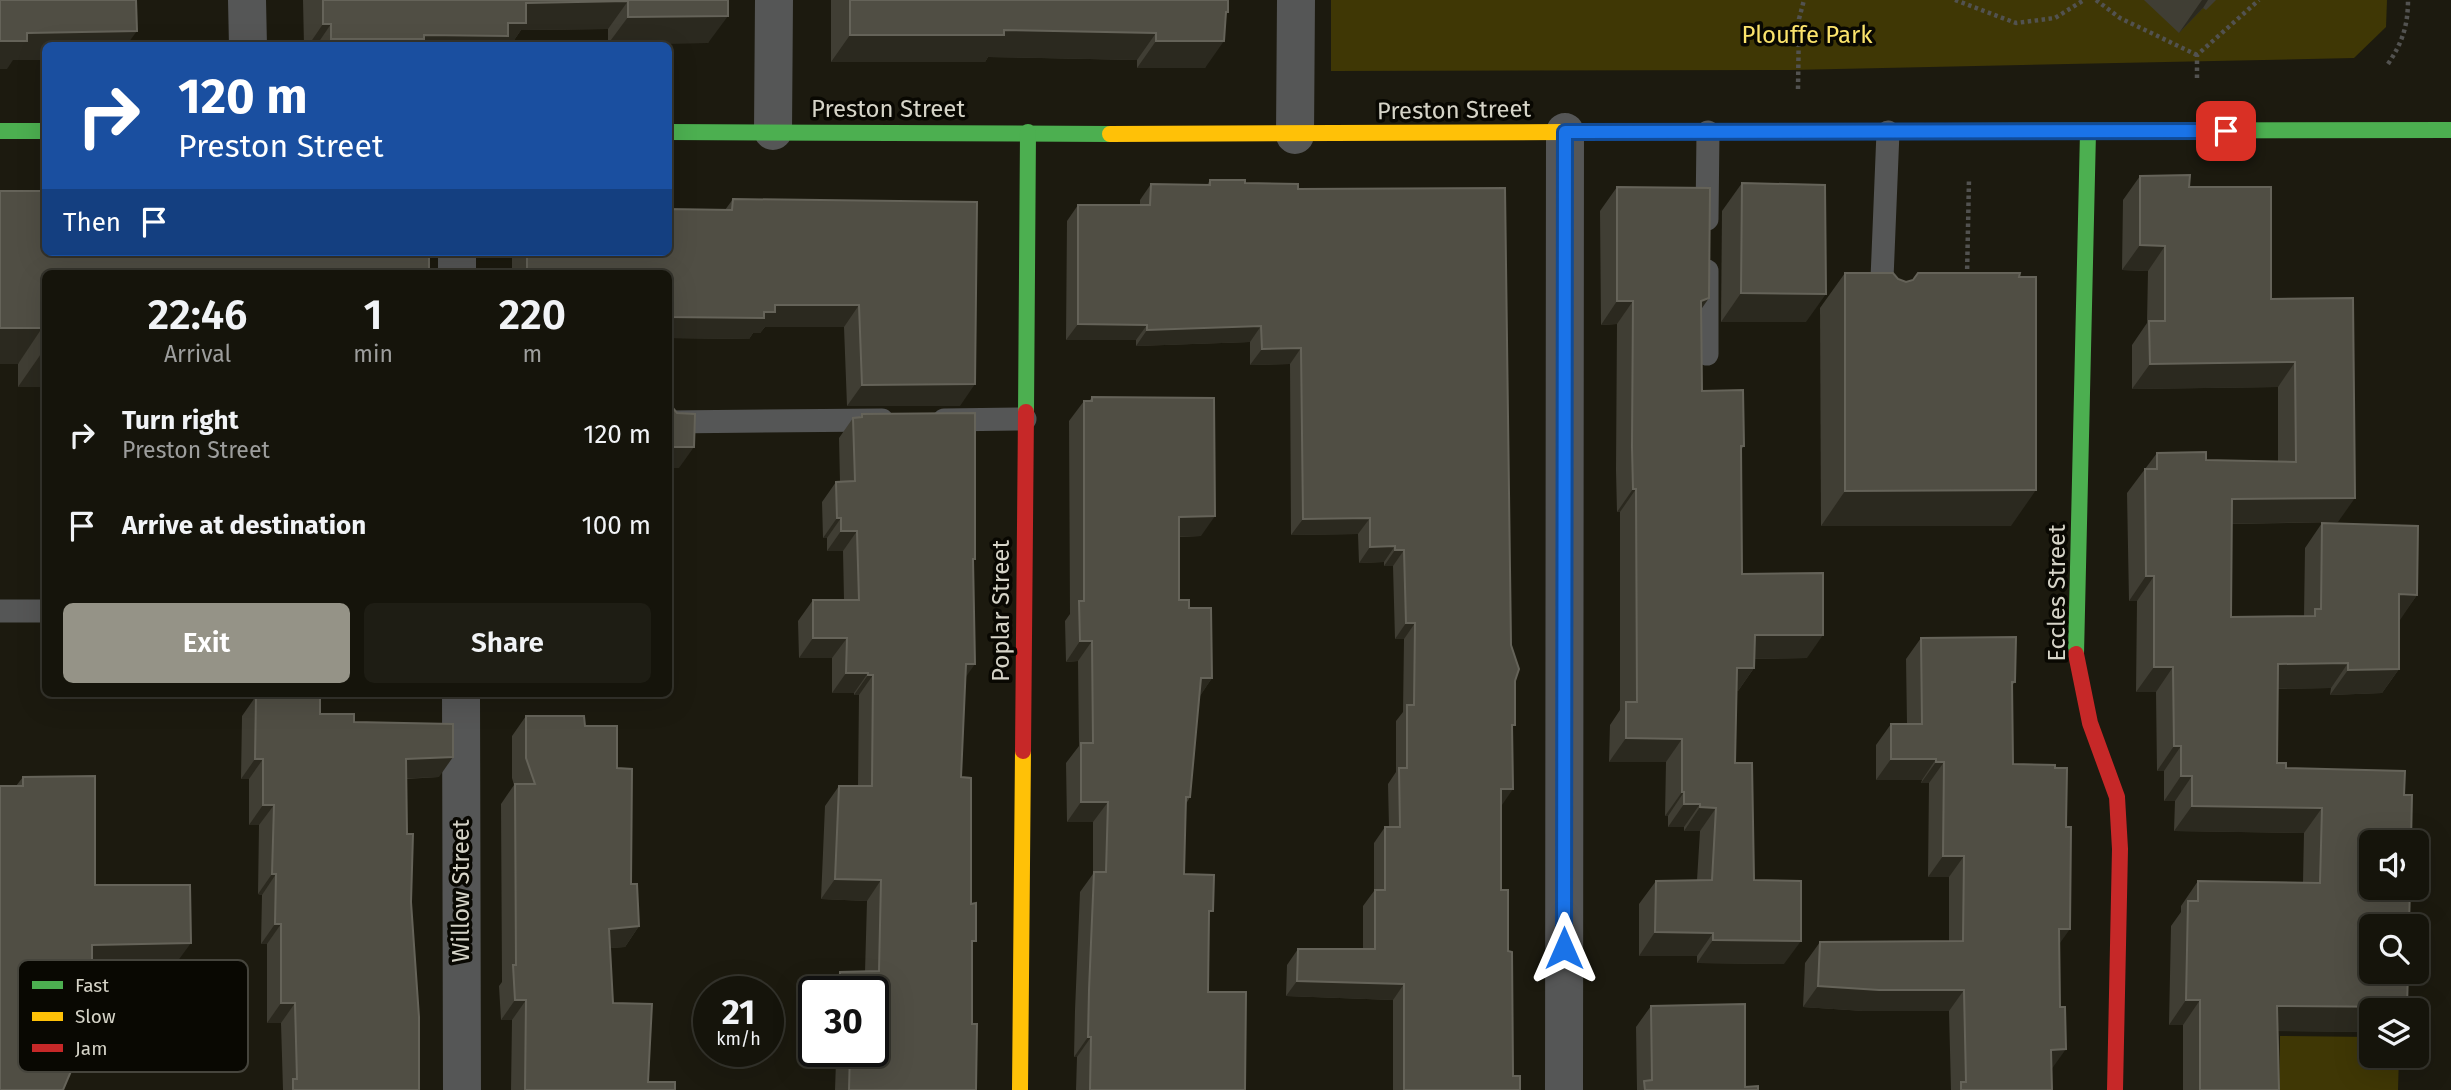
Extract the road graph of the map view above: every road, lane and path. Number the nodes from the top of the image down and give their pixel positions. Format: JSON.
{"nodes":[{"id":1,"x":247,"y":0,"type":"edge"},
{"id":2,"x":774,"y":0,"type":"edge"},
{"id":3,"x":1296,"y":0,"type":"edge"},
{"id":4,"x":1804,"y":0,"type":"edge"},
{"id":5,"x":1955,"y":0,"type":"edge"},
{"id":6,"x":2084,"y":0,"type":"edge"},
{"id":7,"x":2096,"y":0,"type":"edge"},
{"id":8,"x":2259,"y":0,"type":"edge"},
{"id":9,"x":2408,"y":0,"type":"edge"},
{"id":10,"x":248,"y":42,"type":"edge"},
{"id":11,"x":2197,"y":54,"type":"junction"},
{"id":12,"x":2388,"y":64,"type":"dead end"},
{"id":13,"x":2197,"y":78,"type":"dead end"},
{"id":14,"x":0,"y":131,"type":"edge"},
{"id":15,"x":42,"y":131,"type":"edge"},
{"id":16,"x":773,"y":131,"type":"junction"},
{"id":17,"x":2451,"y":131,"type":"edge"},
{"id":18,"x":672,"y":132,"type":"edge"},
{"id":19,"x":1028,"y":132,"type":"junction"},
{"id":20,"x":1565,"y":132,"type":"junction"},
{"id":21,"x":1708,"y":132,"type":"junction"},
{"id":22,"x":1798,"y":132,"type":"junction"},
{"id":23,"x":1888,"y":132,"type":"junction"},
{"id":24,"x":2088,"y":132,"type":"junction"},
{"id":25,"x":1295,"y":135,"type":"junction"},
{"id":26,"x":1969,"y":178,"type":"dead end"},
{"id":27,"x":1967,"y":284,"type":"edge"},
{"id":28,"x":1881,"y":303,"type":"edge"},
{"id":29,"x":1707,"y":354,"type":"dead end"},
{"id":30,"x":1025,"y":419,"type":"junction"},
{"id":31,"x":900,"y":420,"type":"edge"},
{"id":32,"x":927,"y":420,"type":"edge"},
{"id":33,"x":672,"y":422,"type":"edge"},
{"id":34,"x":0,"y":611,"type":"edge"},
{"id":35,"x":42,"y":611,"type":"edge"},
{"id":36,"x":461,"y":697,"type":"edge"},
{"id":37,"x":462,"y":1090,"type":"edge"},
{"id":38,"x":1020,"y":1090,"type":"edge"},
{"id":39,"x":1563,"y":1090,"type":"edge"},
{"id":40,"x":2115,"y":1090,"type":"edge"}],
"edges":[{"from":1,"to":10,"type":"street"},
{"from":2,"to":16,"type":"street"},
{"from":3,"to":25,"type":"street"},
{"from":4,"to":22,"type":"path"},
{"from":5,"to":6,"type":"path"},
{"from":7,"to":11,"type":"path"},
{"from":8,"to":11,"type":"path"},
{"from":9,"to":12,"type":"path"},
{"from":11,"to":13,"type":"path"},
{"from":14,"to":15,"type":"street"},
{"from":16,"to":18,"type":"street","name":"Preston Street"},
{"from":16,"to":19,"type":"street","name":"Preston Street"},
{"from":17,"to":24,"type":"street","name":"Preston Street"},
{"from":19,"to":25,"type":"street","name":"Preston Street"},
{"from":19,"to":30,"type":"street","name":"Poplar Street"},
{"from":20,"to":21,"type":"street","name":"Preston Street"},
{"from":20,"to":25,"type":"street","name":"Preston Street"},
{"from":20,"to":39,"type":"street"},
{"from":21,"to":22,"type":"street","name":"Preston Street"},
{"from":21,"to":29,"type":"lane"},
{"from":22,"to":23,"type":"street","name":"Preston Street"},
{"from":23,"to":24,"type":"street","name":"Preston Street"},
{"from":23,"to":28,"type":"lane"},
{"from":24,"to":40,"type":"street","name":"Eccles Street"},
{"from":26,"to":27,"type":"path"},
{"from":30,"to":32,"type":"lane"},
{"from":30,"to":38,"type":"street","name":"Poplar Street"},
{"from":31,"to":33,"type":"lane"},
{"from":34,"to":35,"type":"lane"},
{"from":36,"to":37,"type":"street","name":"Willow Street"}]}
